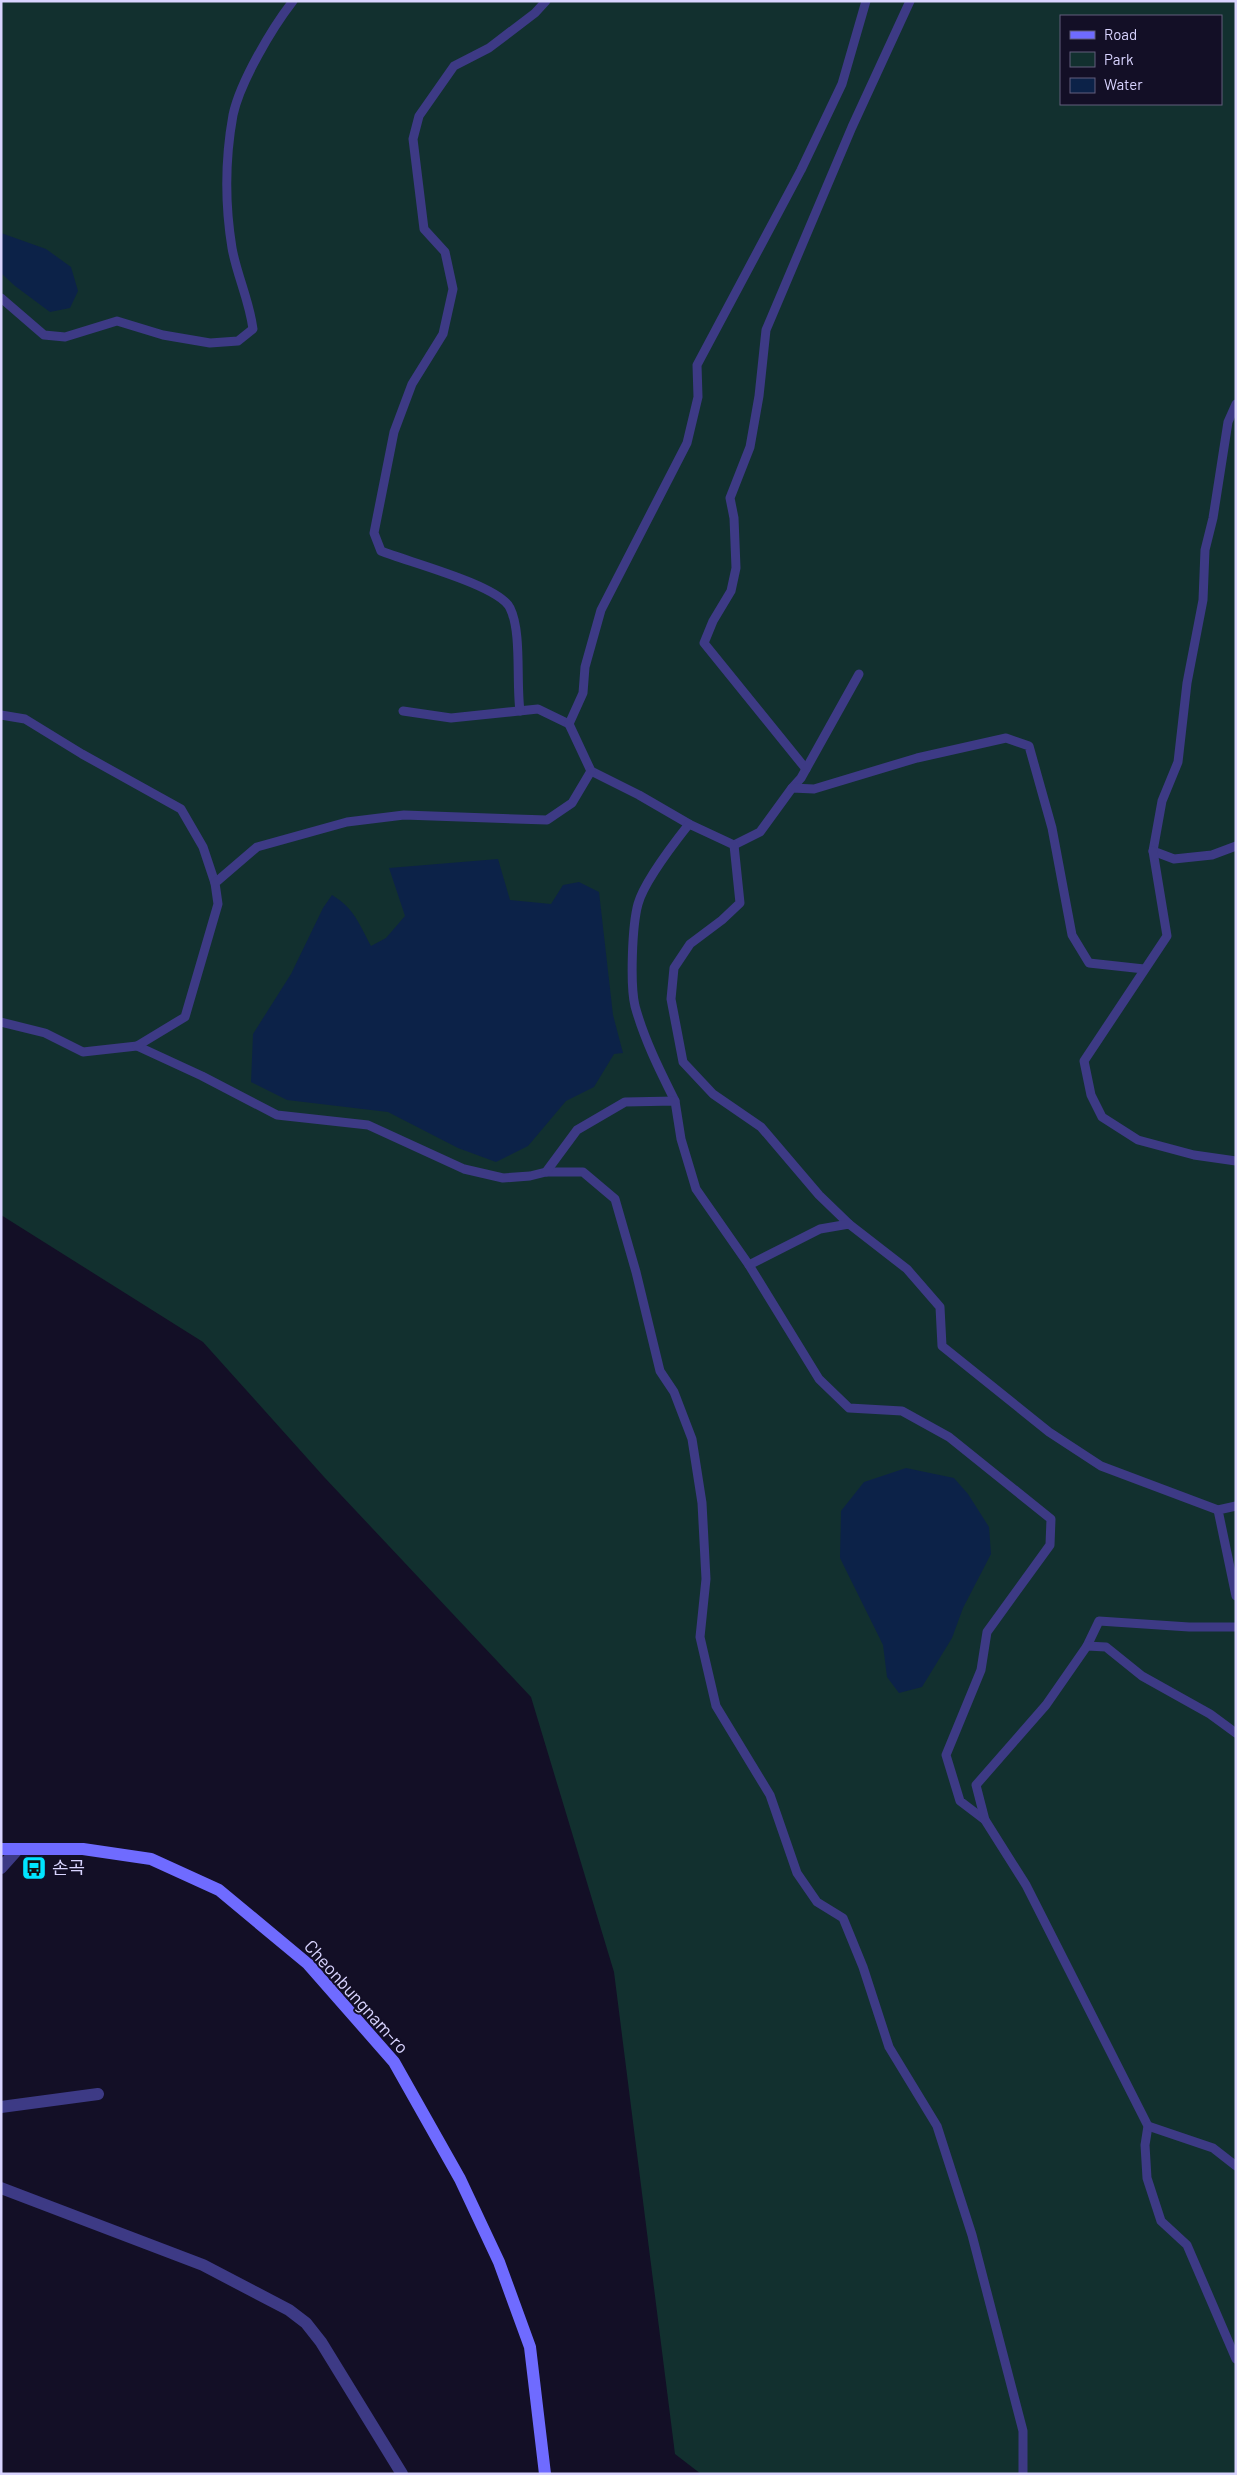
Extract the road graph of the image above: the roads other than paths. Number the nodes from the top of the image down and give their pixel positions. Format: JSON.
{"nodes":[{"id":1,"x":293,"y":1,"type":"edge"},
{"id":2,"x":546,"y":1,"type":"edge"},
{"id":3,"x":866,"y":1,"type":"edge"},
{"id":4,"x":910,"y":1,"type":"edge"},
{"id":5,"x":1,"y":298,"type":"edge"},
{"id":6,"x":1236,"y":404,"type":"edge"},
{"id":7,"x":859,"y":674,"type":"dead end"},
{"id":8,"x":520,"y":710,"type":"junction"},
{"id":9,"x":403,"y":712,"type":"dead end"},
{"id":10,"x":1,"y":715,"type":"edge"},
{"id":11,"x":568,"y":724,"type":"junction"},
{"id":12,"x":806,"y":769,"type":"junction"},
{"id":13,"x":591,"y":771,"type":"junction"},
{"id":14,"x":792,"y":788,"type":"junction"},
{"id":15,"x":688,"y":824,"type":"junction"},
{"id":16,"x":734,"y":844,"type":"junction"},
{"id":17,"x":1236,"y":846,"type":"edge"},
{"id":18,"x":1153,"y":851,"type":"junction"},
{"id":19,"x":215,"y":883,"type":"junction"},
{"id":20,"x":1144,"y":969,"type":"junction"},
{"id":21,"x":1,"y":1022,"type":"edge"},
{"id":22,"x":137,"y":1046,"type":"junction"},
{"id":23,"x":675,"y":1101,"type":"junction"},
{"id":24,"x":1236,"y":1161,"type":"edge"},
{"id":25,"x":546,"y":1172,"type":"junction"},
{"id":26,"x":849,"y":1224,"type":"junction"},
{"id":27,"x":748,"y":1265,"type":"junction"},
{"id":28,"x":1236,"y":1506,"type":"edge"},
{"id":29,"x":1218,"y":1510,"type":"junction"},
{"id":30,"x":1236,"y":1596,"type":"edge"},
{"id":31,"x":1236,"y":1627,"type":"edge"},
{"id":32,"x":1086,"y":1646,"type":"junction"},
{"id":33,"x":1236,"y":1733,"type":"edge"},
{"id":34,"x":986,"y":1820,"type":"junction"},
{"id":35,"x":1,"y":1849,"type":"edge"},
{"id":36,"x":18,"y":1849,"type":"junction"},
{"id":37,"x":1,"y":1868,"type":"edge"},
{"id":38,"x":98,"y":2094,"type":"dead end"},
{"id":39,"x":1,"y":2107,"type":"edge"},
{"id":40,"x":1148,"y":2126,"type":"junction"},
{"id":41,"x":1236,"y":2166,"type":"edge"},
{"id":42,"x":1,"y":2188,"type":"edge"},
{"id":43,"x":1236,"y":2360,"type":"edge"},
{"id":44,"x":402,"y":2474,"type":"edge"},
{"id":45,"x":545,"y":2474,"type":"edge"},
{"id":46,"x":1023,"y":2474,"type":"edge"}],
"edges":[{"from":1,"to":5,"type":"lane"},
{"from":2,"to":8,"type":"lane"},
{"from":3,"to":11,"type":"lane"},
{"from":4,"to":12,"type":"lane"},
{"from":6,"to":18,"type":"lane"},
{"from":7,"to":12,"type":"lane"},
{"from":8,"to":9,"type":"lane"},
{"from":8,"to":11,"type":"lane"},
{"from":10,"to":19,"type":"lane"},
{"from":11,"to":13,"type":"lane"},
{"from":12,"to":14,"type":"lane"},
{"from":13,"to":15,"type":"lane"},
{"from":13,"to":19,"type":"lane"},
{"from":14,"to":16,"type":"lane"},
{"from":14,"to":20,"type":"lane"},
{"from":15,"to":16,"type":"lane"},
{"from":15,"to":23,"type":"lane"},
{"from":16,"to":26,"type":"lane"},
{"from":17,"to":18,"type":"lane"},
{"from":18,"to":20,"type":"lane"},
{"from":19,"to":22,"type":"lane"},
{"from":20,"to":24,"type":"lane"},
{"from":21,"to":22,"type":"lane"},
{"from":22,"to":25,"type":"lane"},
{"from":23,"to":25,"type":"lane"},
{"from":23,"to":27,"type":"lane"},
{"from":25,"to":46,"type":"lane"},
{"from":26,"to":27,"type":"lane"},
{"from":26,"to":29,"type":"lane"},
{"from":27,"to":34,"type":"lane"},
{"from":28,"to":29,"type":"lane"},
{"from":29,"to":30,"type":"lane"},
{"from":31,"to":32,"type":"lane"},
{"from":32,"to":33,"type":"lane"},
{"from":32,"to":34,"type":"lane"},
{"from":34,"to":40,"type":"lane"},
{"from":35,"to":36,"type":"main road","name":"Cheonbungnam-ro"},
{"from":36,"to":37,"type":"street"},
{"from":36,"to":45,"type":"main road","name":"Cheonbungnam-ro"},
{"from":38,"to":39,"type":"street"},
{"from":40,"to":41,"type":"lane"},
{"from":40,"to":43,"type":"lane"},
{"from":42,"to":44,"type":"street"}]}
